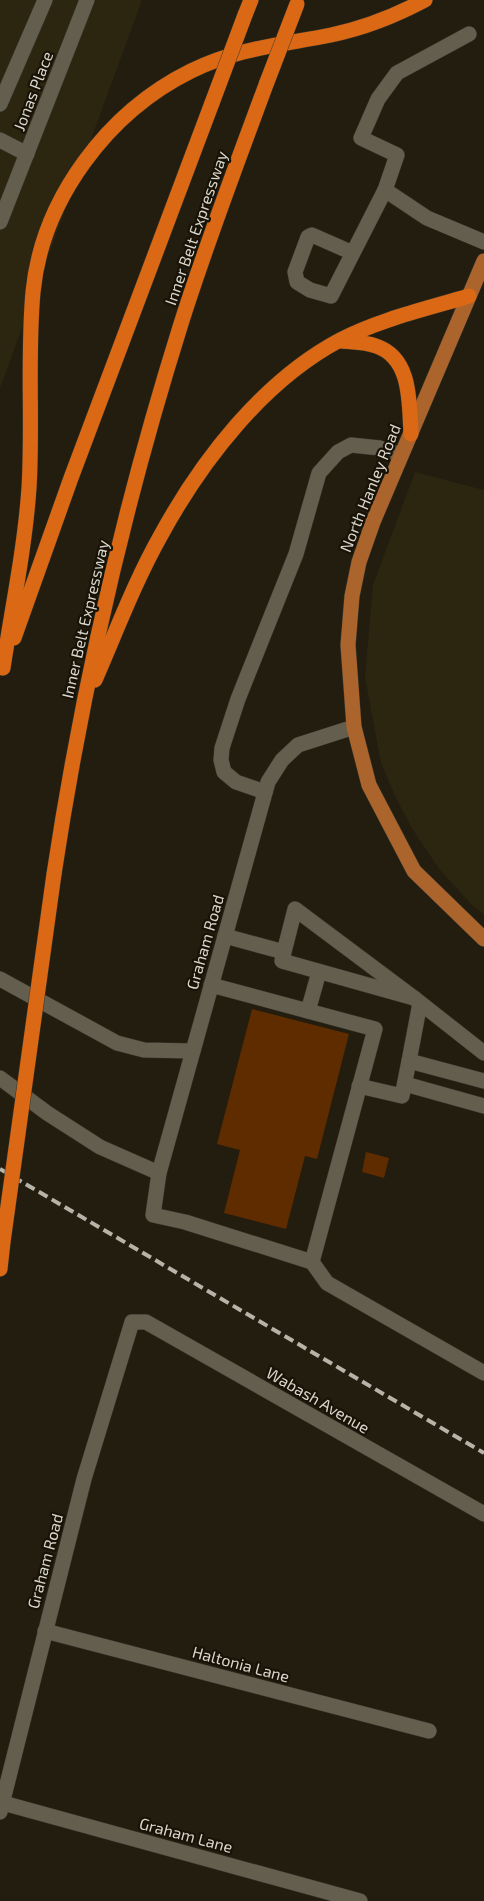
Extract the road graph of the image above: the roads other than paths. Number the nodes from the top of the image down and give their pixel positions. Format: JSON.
{"nodes":[{"id":1,"x":45,"y":0,"type":"edge"},
{"id":2,"x":87,"y":0,"type":"edge"},
{"id":3,"x":251,"y":0,"type":"edge"},
{"id":4,"x":425,"y":0,"type":"edge"},
{"id":5,"x":297,"y":2,"type":"edge"},
{"id":6,"x":469,"y":34,"type":"dead end"},
{"id":7,"x":0,"y":104,"type":"edge"},
{"id":8,"x":0,"y":140,"type":"edge"},
{"id":9,"x":27,"y":154,"type":"junction"},
{"id":10,"x":385,"y":190,"type":"junction"},
{"id":11,"x":1,"y":215,"type":"edge"},
{"id":12,"x":484,"y":242,"type":"edge"},
{"id":13,"x":353,"y":253,"type":"dead end"},
{"id":14,"x":484,"y":261,"type":"edge"},
{"id":15,"x":469,"y":296,"type":"junction"},
{"id":16,"x":340,"y":340,"type":"junction"},
{"id":17,"x":411,"y":434,"type":"junction"},
{"id":18,"x":402,"y":456,"type":"junction"},
{"id":19,"x":1,"y":672,"type":"edge"},
{"id":20,"x":83,"y":709,"type":"junction"},
{"id":21,"x":354,"y":727,"type":"junction"},
{"id":22,"x":265,"y":792,"type":"junction"},
{"id":23,"x":225,"y":936,"type":"junction"},
{"id":24,"x":484,"y":940,"type":"edge"},
{"id":25,"x":284,"y":952,"type":"junction"},
{"id":26,"x":319,"y":972,"type":"junction"},
{"id":27,"x":0,"y":979,"type":"edge"},
{"id":28,"x":211,"y":985,"type":"junction"},
{"id":29,"x":417,"y":1000,"type":"junction"},
{"id":30,"x":308,"y":1010,"type":"junction"},
{"id":31,"x":193,"y":1051,"type":"junction"},
{"id":32,"x":484,"y":1054,"type":"edge"},
{"id":33,"x":409,"y":1061,"type":"junction"},
{"id":34,"x":0,"y":1078,"type":"edge"},
{"id":35,"x":484,"y":1081,"type":"edge"},
{"id":36,"x":405,"y":1084,"type":"junction"},
{"id":37,"x":359,"y":1086,"type":"junction"},
{"id":38,"x":484,"y":1106,"type":"edge"},
{"id":39,"x":159,"y":1173,"type":"junction"},
{"id":40,"x":312,"y":1262,"type":"junction"},
{"id":41,"x":0,"y":1268,"type":"edge"},
{"id":42,"x":132,"y":1322,"type":"joint"},
{"id":43,"x":484,"y":1373,"type":"edge"},
{"id":44,"x":484,"y":1514,"type":"edge"},
{"id":45,"x":45,"y":1631,"type":"junction"},
{"id":46,"x":429,"y":1732,"type":"dead end"},
{"id":47,"x":2,"y":1807,"type":"edge"},
{"id":48,"x":360,"y":1901,"type":"edge"}],
"edges":[{"from":1,"to":7,"type":"street"},
{"from":2,"to":9,"type":"street","name":"Jonas Place"},
{"from":3,"to":19,"type":"highway","name":"Inner Belt Expressway","bridge":true},
{"from":4,"to":19,"type":"highway"},
{"from":5,"to":20,"type":"highway","name":"Inner Belt Expressway","bridge":true},
{"from":6,"to":10,"type":"street"},
{"from":8,"to":9,"type":"street"},
{"from":9,"to":11,"type":"street","name":"Jonas Place"},
{"from":10,"to":12,"type":"street"},
{"from":10,"to":13,"type":"street"},
{"from":14,"to":15,"type":"main road","name":"North Hanley Road"},
{"from":15,"to":16,"type":"highway"},
{"from":15,"to":17,"type":"main road","name":"North Hanley Road"},
{"from":16,"to":17,"type":"highway"},
{"from":16,"to":20,"type":"highway"},
{"from":17,"to":18,"type":"main road","name":"North Hanley Road"},
{"from":18,"to":21,"type":"main road","name":"North Hanley Road"},
{"from":18,"to":22,"type":"street"},
{"from":20,"to":41,"type":"highway","name":"Inner Belt Expressway","bridge":true},
{"from":21,"to":22,"type":"street","name":"Graham Road"},
{"from":21,"to":24,"type":"main road","name":"North Hanley Road"},
{"from":22,"to":23,"type":"street","name":"Graham Road"},
{"from":23,"to":25,"type":"street"},
{"from":23,"to":28,"type":"street","name":"Graham Road"},
{"from":25,"to":26,"type":"street"},
{"from":25,"to":29,"type":"street"},
{"from":26,"to":29,"type":"street"},
{"from":26,"to":30,"type":"street"},
{"from":27,"to":31,"type":"street"},
{"from":28,"to":30,"type":"street"},
{"from":28,"to":31,"type":"street","name":"Graham Road"},
{"from":29,"to":32,"type":"street"},
{"from":29,"to":33,"type":"street"},
{"from":30,"to":37,"type":"street"},
{"from":31,"to":39,"type":"street","name":"Graham Road"},
{"from":33,"to":35,"type":"street"},
{"from":33,"to":36,"type":"street"},
{"from":34,"to":39,"type":"street"},
{"from":36,"to":37,"type":"street"},
{"from":36,"to":38,"type":"street"},
{"from":37,"to":40,"type":"street"},
{"from":39,"to":40,"type":"street","name":"Graham Road"},
{"from":40,"to":43,"type":"street"},
{"from":42,"to":44,"type":"street","name":"Wabash Avenue"},
{"from":42,"to":45,"type":"street","name":"Graham Road"},
{"from":45,"to":46,"type":"street","name":"Haltonia Lane"},
{"from":45,"to":47,"type":"street","name":"Graham Road"},
{"from":47,"to":48,"type":"street","name":"Graham Lane"}]}
